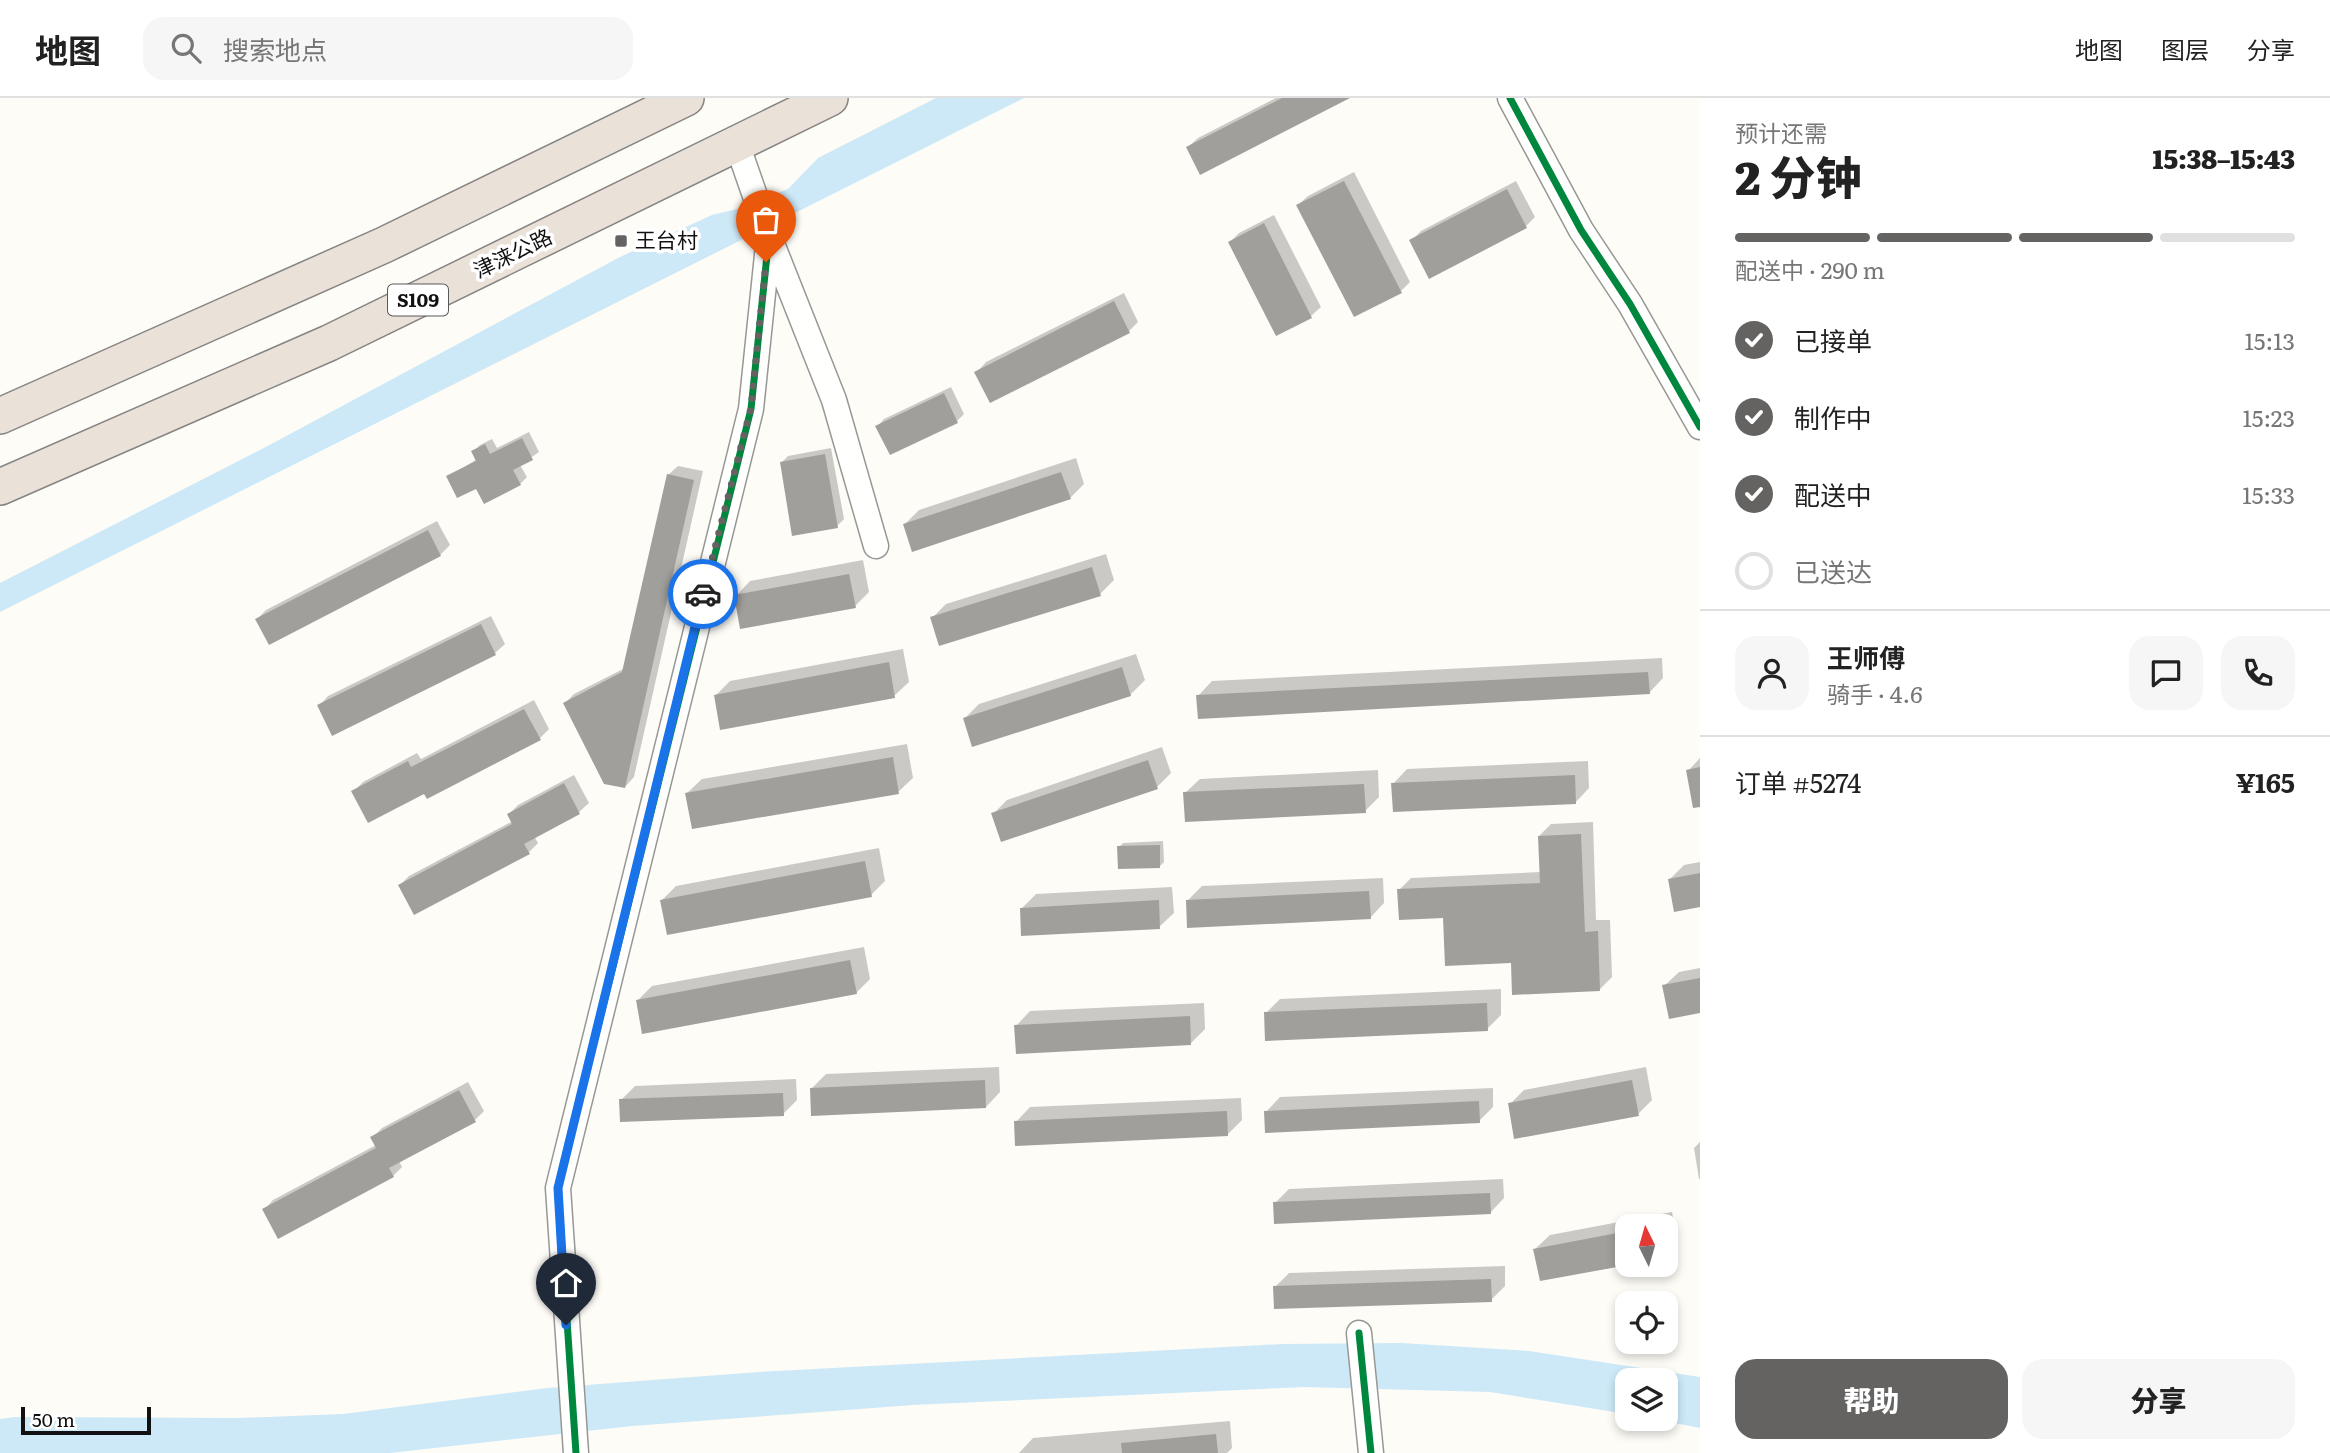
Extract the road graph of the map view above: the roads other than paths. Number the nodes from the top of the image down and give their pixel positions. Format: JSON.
{"nodes":[{"id":1,"x":686,"y":98,"type":"edge"},
{"id":2,"x":830,"y":98,"type":"edge"},
{"id":3,"x":1510,"y":98,"type":"edge"},
{"id":4,"x":737,"y":144,"type":"junction"},
{"id":5,"x":769,"y":236,"type":"junction"},
{"id":6,"x":0,"y":416,"type":"edge"},
{"id":7,"x":1700,"y":427,"type":"edge"},
{"id":8,"x":0,"y":487,"type":"edge"},
{"id":9,"x":876,"y":546,"type":"dead end"},
{"id":10,"x":1359,"y":1334,"type":"dead end"},
{"id":11,"x":576,"y":1449,"type":"edge"},
{"id":12,"x":1371,"y":1453,"type":"edge"}],
"edges":[{"from":1,"to":6,"type":"highway"},
{"from":2,"to":4,"type":"highway","name":"津涞公路","number":"S109"},
{"from":3,"to":7,"type":"street"},
{"from":4,"to":5,"type":"street"},
{"from":4,"to":8,"type":"highway","name":"津涞公路","number":"S109"},
{"from":5,"to":9,"type":"street"},
{"from":5,"to":11,"type":"street"},
{"from":10,"to":12,"type":"street"}]}
